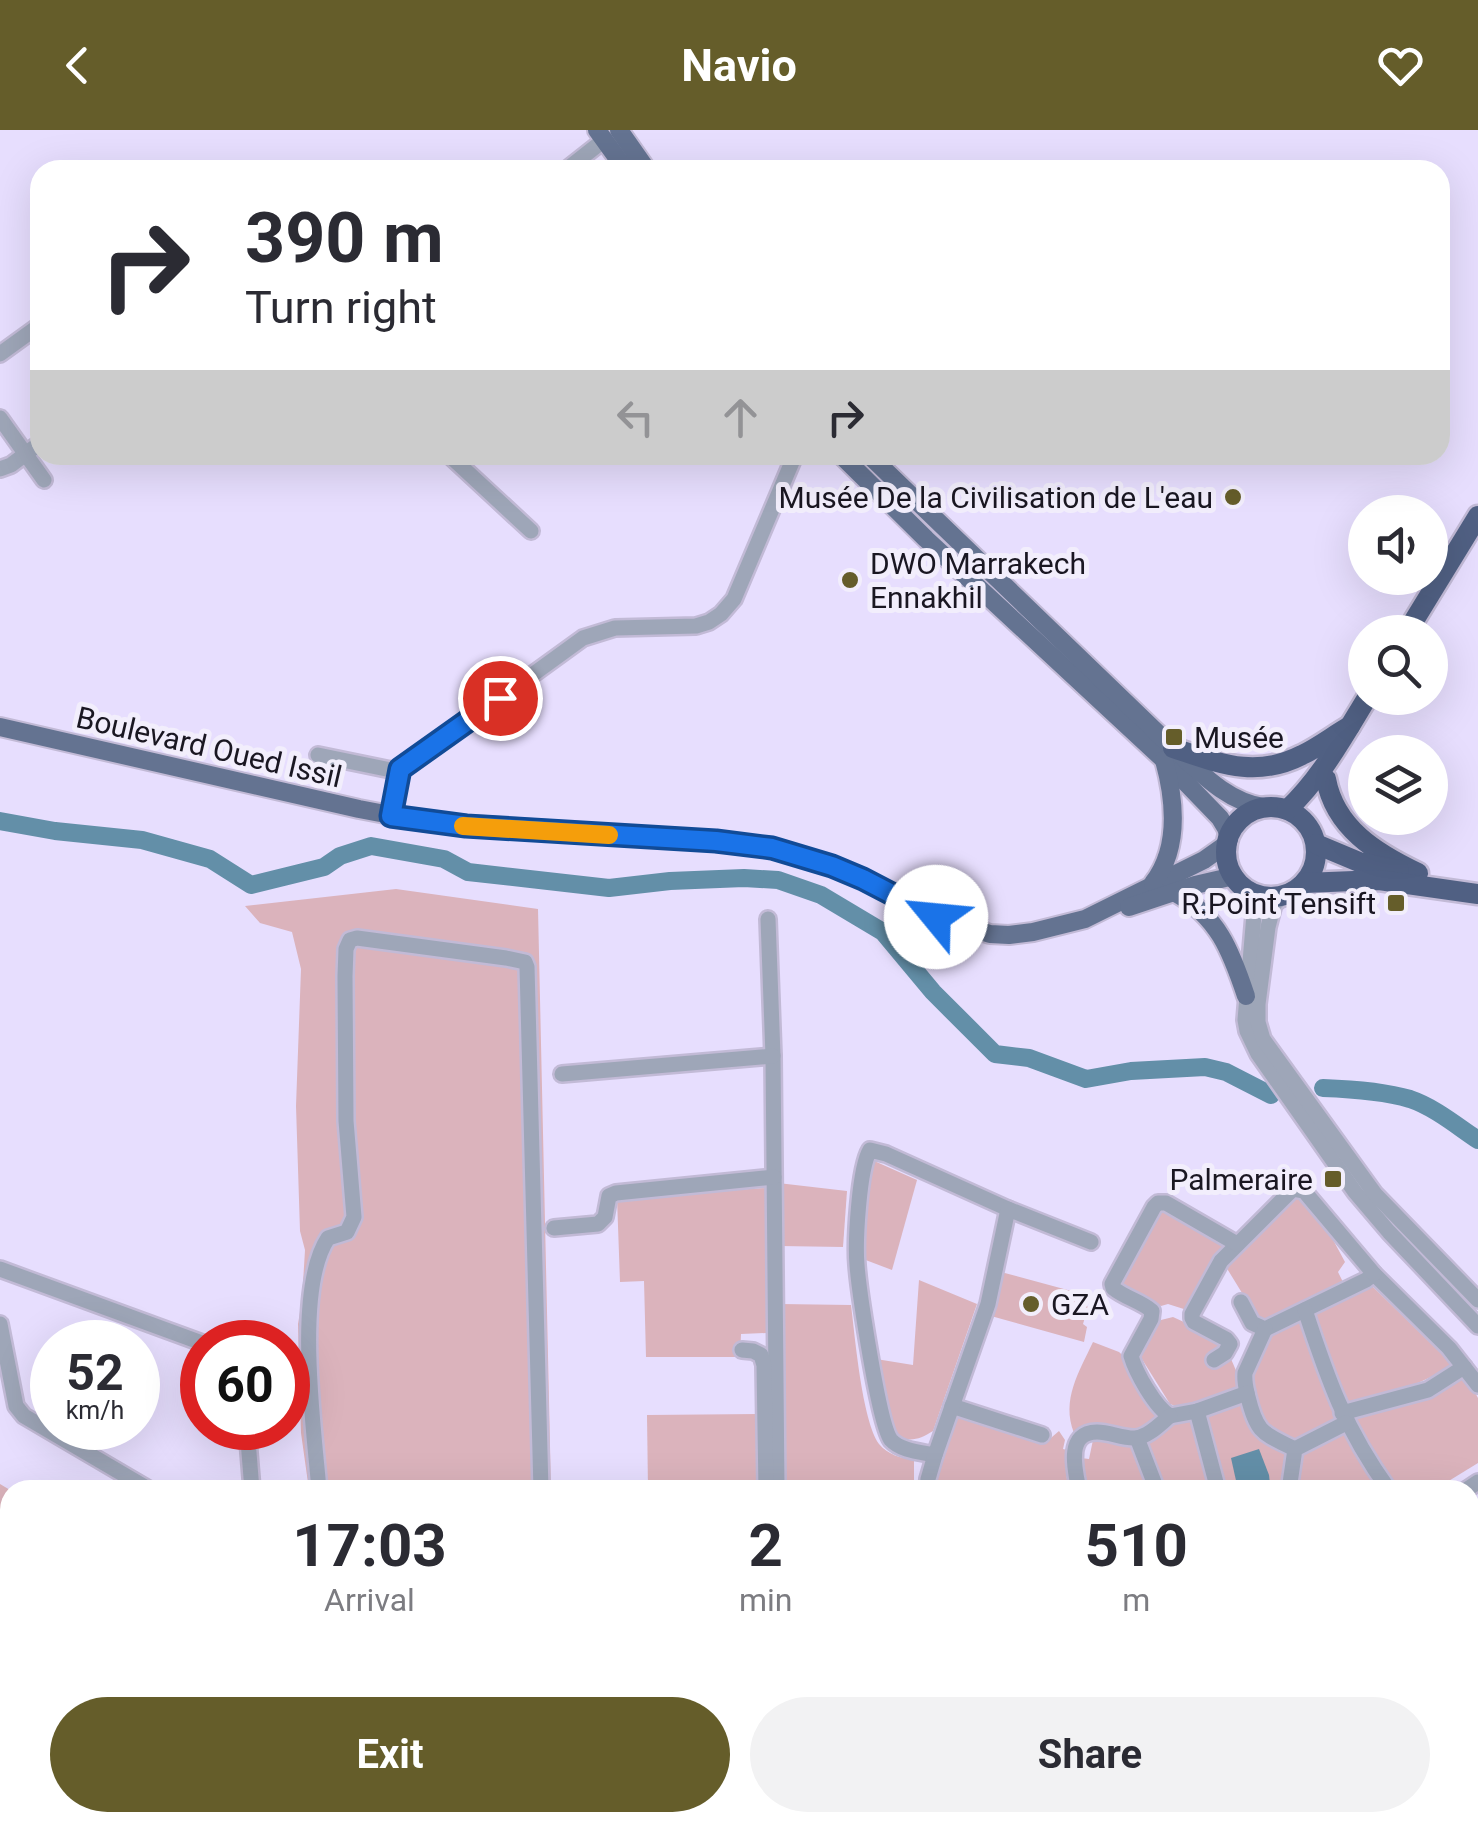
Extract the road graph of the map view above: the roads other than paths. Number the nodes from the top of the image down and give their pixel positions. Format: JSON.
{"nodes":[{"id":1,"x":607,"y":133,"type":"edge"},
{"id":2,"x":577,"y":160,"type":"edge"},
{"id":3,"x":621,"y":160,"type":"edge"},
{"id":4,"x":636,"y":160,"type":"edge"},
{"id":5,"x":30,"y":333,"type":"edge"},
{"id":6,"x":0,"y":354,"type":"edge"},
{"id":7,"x":0,"y":418,"type":"edge"},
{"id":8,"x":30,"y":451,"type":"edge"},
{"id":9,"x":26,"y":454,"type":"junction"},
{"id":10,"x":30,"y":460,"type":"edge"},
{"id":11,"x":34,"y":465,"type":"edge"},
{"id":12,"x":459,"y":465,"type":"edge"},
{"id":13,"x":790,"y":465,"type":"edge"},
{"id":14,"x":851,"y":465,"type":"edge"},
{"id":15,"x":879,"y":465,"type":"edge"},
{"id":16,"x":0,"y":470,"type":"edge"},
{"id":17,"x":44,"y":480,"type":"dead end"},
{"id":18,"x":1478,"y":516,"type":"edge"},
{"id":19,"x":531,"y":531,"type":"dead end"},
{"id":20,"x":1417,"y":615,"type":"edge"},
{"id":21,"x":1357,"y":715,"type":"edge"},
{"id":22,"x":1350,"y":726,"type":"junction"},
{"id":23,"x":0,"y":727,"type":"edge"},
{"id":24,"x":1168,"y":754,"type":"junction"},
{"id":25,"x":318,"y":755,"type":"dead end"},
{"id":26,"x":400,"y":769,"type":"junction"},
{"id":27,"x":1328,"y":770,"type":"junction"},
{"id":28,"x":1263,"y":808,"type":"junction"},
{"id":29,"x":1287,"y":810,"type":"junction"},
{"id":30,"x":391,"y":816,"type":"junction"},
{"id":31,"x":1311,"y":834,"type":"junction"},
{"id":32,"x":1228,"y":841,"type":"junction"},
{"id":33,"x":1418,"y":873,"type":"junction"},
{"id":34,"x":1236,"y":879,"type":"junction"},
{"id":35,"x":1304,"y":882,"type":"junction"},
{"id":36,"x":1478,"y":882,"type":"edge"},
{"id":37,"x":1150,"y":886,"type":"junction"},
{"id":38,"x":1174,"y":892,"type":"junction"},
{"id":39,"x":1286,"y":894,"type":"junction"},
{"id":40,"x":1478,"y":894,"type":"edge"},
{"id":41,"x":1104,"y":911,"type":"junction"},
{"id":42,"x":768,"y":919,"type":"dead end"},
{"id":43,"x":1246,"y":996,"type":"junction"},
{"id":44,"x":1264,"y":1052,"type":"junction"},
{"id":45,"x":773,"y":1056,"type":"junction"},
{"id":46,"x":562,"y":1074,"type":"dead end"},
{"id":47,"x":1304,"y":1109,"type":"junction"},
{"id":48,"x":774,"y":1177,"type":"junction"},
{"id":49,"x":1008,"y":1209,"type":"junction"},
{"id":50,"x":554,"y":1228,"type":"dead end"},
{"id":51,"x":1091,"y":1242,"type":"dead end"},
{"id":52,"x":1237,"y":1244,"type":"junction"},
{"id":53,"x":0,"y":1269,"type":"edge"},
{"id":54,"x":1374,"y":1274,"type":"junction"},
{"id":55,"x":1478,"y":1300,"type":"edge"},
{"id":56,"x":1240,"y":1302,"type":"dead end"},
{"id":57,"x":1305,"y":1310,"type":"junction"},
{"id":58,"x":0,"y":1324,"type":"edge"},
{"id":59,"x":1478,"y":1326,"type":"edge"},
{"id":60,"x":1265,"y":1329,"type":"junction"},
{"id":61,"x":180,"y":1334,"type":"edge"},
{"id":62,"x":742,"y":1350,"type":"dead end"},
{"id":63,"x":1214,"y":1360,"type":"dead end"},
{"id":64,"x":1464,"y":1367,"type":"junction"},
{"id":65,"x":1478,"y":1385,"type":"edge"},
{"id":66,"x":1247,"y":1393,"type":"junction"},
{"id":67,"x":952,"y":1406,"type":"junction"},
{"id":68,"x":1197,"y":1412,"type":"junction"},
{"id":69,"x":1170,"y":1416,"type":"junction"},
{"id":70,"x":1344,"y":1418,"type":"junction"},
{"id":71,"x":1042,"y":1435,"type":"dead end"},
{"id":72,"x":1137,"y":1438,"type":"junction"},
{"id":73,"x":1296,"y":1448,"type":"junction"},
{"id":74,"x":249,"y":1450,"type":"edge"},
{"id":75,"x":935,"y":1455,"type":"junction"},
{"id":76,"x":133,"y":1480,"type":"edge"},
{"id":77,"x":251,"y":1480,"type":"edge"},
{"id":78,"x":318,"y":1480,"type":"edge"},
{"id":79,"x":541,"y":1480,"type":"edge"},
{"id":80,"x":766,"y":1480,"type":"edge"},
{"id":81,"x":777,"y":1480,"type":"edge"},
{"id":82,"x":928,"y":1480,"type":"edge"},
{"id":83,"x":1078,"y":1480,"type":"edge"},
{"id":84,"x":1153,"y":1480,"type":"edge"},
{"id":85,"x":1215,"y":1480,"type":"edge"},
{"id":86,"x":1291,"y":1480,"type":"edge"},
{"id":87,"x":1382,"y":1480,"type":"edge"}],
"edges":[{"from":1,"to":2,"type":"street"},
{"from":1,"to":3,"type":"main road"},
{"from":1,"to":4,"type":"main road"},
{"from":5,"to":6,"type":"street"},
{"from":7,"to":9,"type":"street"},
{"from":8,"to":9,"type":"street"},
{"from":9,"to":10,"type":"street"},
{"from":9,"to":16,"type":"street"},
{"from":11,"to":17,"type":"street"},
{"from":12,"to":19,"type":"street"},
{"from":13,"to":26,"type":"street"},
{"from":14,"to":24,"type":"main road"},
{"from":15,"to":24,"type":"main road"},
{"from":18,"to":20,"type":"highway"},
{"from":21,"to":22,"type":"highway"},
{"from":22,"to":24,"type":"highway"},
{"from":22,"to":27,"type":"highway"},
{"from":23,"to":30,"type":"main road","name":"Boulevard Oued Issil"},
{"from":24,"to":28,"type":"main road"},
{"from":24,"to":32,"type":"main road"},
{"from":24,"to":37,"type":"main road"},
{"from":25,"to":26,"type":"street"},
{"from":26,"to":30,"type":"street"},
{"from":27,"to":29,"type":"highway"},
{"from":27,"to":31,"type":"highway"},
{"from":27,"to":33,"type":"highway"},
{"from":28,"to":29,"type":"highway"},
{"from":28,"to":32,"type":"highway"},
{"from":29,"to":31,"type":"highway"},
{"from":30,"to":41,"type":"main road","name":"Boulevard Oued Issil"},
{"from":31,"to":33,"type":"highway"},
{"from":31,"to":35,"type":"highway"},
{"from":32,"to":34,"type":"highway"},
{"from":32,"to":37,"type":"main road","name":"Boulevard Oued Issil"},
{"from":33,"to":36,"type":"highway"},
{"from":34,"to":38,"type":"main road","name":"Boulevard Oued Issil"},
{"from":34,"to":39,"type":"highway"},
{"from":34,"to":43,"type":"street"},
{"from":35,"to":39,"type":"highway"},
{"from":35,"to":40,"type":"highway"},
{"from":37,"to":41,"type":"main road","name":"Boulevard Oued Issil"},
{"from":38,"to":41,"type":"main road","name":"Boulevard Oued Issil"},
{"from":38,"to":43,"type":"main road"},
{"from":39,"to":44,"type":"street"},
{"from":42,"to":45,"type":"street"},
{"from":43,"to":44,"type":"street"},
{"from":44,"to":47,"type":"street"},
{"from":45,"to":46,"type":"street"},
{"from":45,"to":48,"type":"street"},
{"from":47,"to":55,"type":"street"},
{"from":47,"to":59,"type":"street"},
{"from":48,"to":50,"type":"street"},
{"from":48,"to":81,"type":"street"},
{"from":49,"to":51,"type":"street"},
{"from":49,"to":67,"type":"street"},
{"from":49,"to":75,"type":"street"},
{"from":52,"to":54,"type":"street"},
{"from":52,"to":63,"type":"street"},
{"from":52,"to":69,"type":"street"},
{"from":53,"to":61,"type":"street"},
{"from":54,"to":57,"type":"street"},
{"from":54,"to":64,"type":"street"},
{"from":56,"to":60,"type":"street"},
{"from":57,"to":60,"type":"street"},
{"from":57,"to":70,"type":"street"},
{"from":58,"to":76,"type":"street"},
{"from":60,"to":66,"type":"street"},
{"from":62,"to":80,"type":"street"},
{"from":64,"to":65,"type":"street"},
{"from":64,"to":70,"type":"street"},
{"from":66,"to":68,"type":"street"},
{"from":66,"to":73,"type":"street"},
{"from":67,"to":71,"type":"street"},
{"from":67,"to":75,"type":"street"},
{"from":68,"to":69,"type":"street"},
{"from":68,"to":85,"type":"street"},
{"from":69,"to":72,"type":"street"},
{"from":70,"to":73,"type":"street"},
{"from":70,"to":87,"type":"street"},
{"from":72,"to":83,"type":"street"},
{"from":72,"to":84,"type":"street"},
{"from":73,"to":86,"type":"street"},
{"from":74,"to":77,"type":"street"},
{"from":75,"to":82,"type":"street"},
{"from":78,"to":79,"type":"street"}]}
